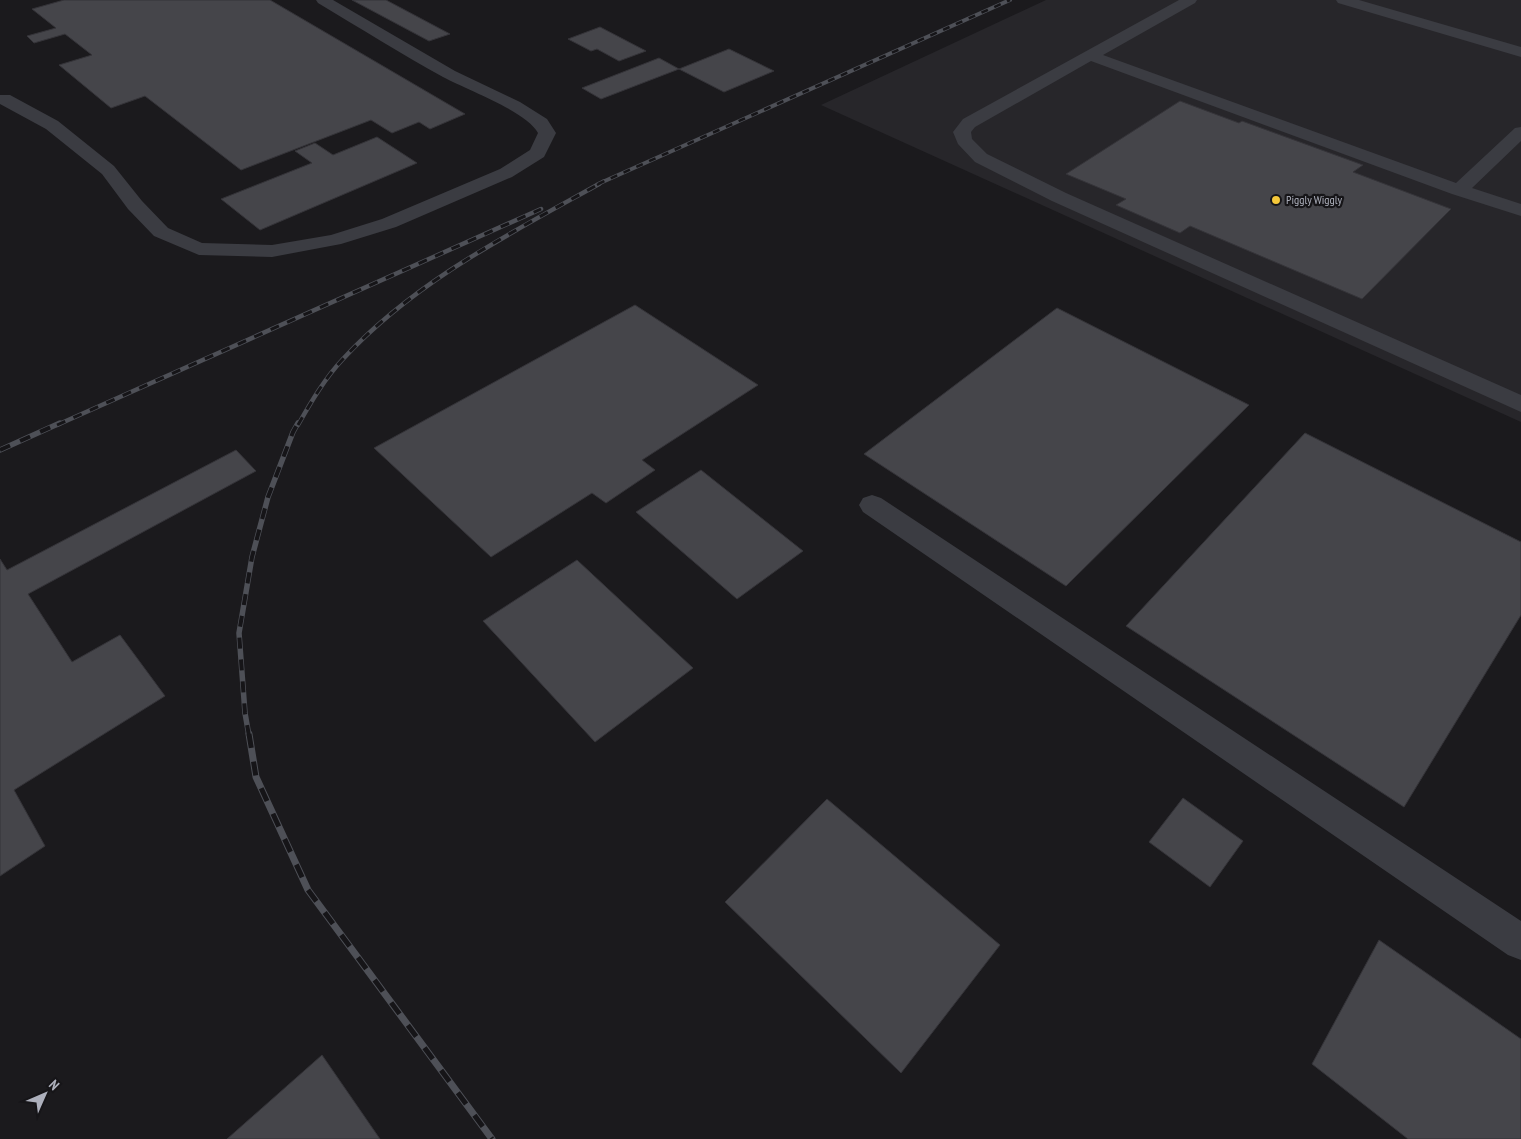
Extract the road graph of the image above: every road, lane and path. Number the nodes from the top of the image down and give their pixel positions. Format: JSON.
{"nodes":[{"id":1,"x":323,"y":0,"type":"edge"},
{"id":2,"x":1190,"y":0,"type":"edge"},
{"id":3,"x":1343,"y":0,"type":"edge"},
{"id":4,"x":1521,"y":52,"type":"edge"},
{"id":5,"x":1089,"y":55,"type":"junction"},
{"id":6,"x":1,"y":98,"type":"edge"},
{"id":7,"x":1521,"y":132,"type":"edge"},
{"id":8,"x":1459,"y":190,"type":"junction"},
{"id":9,"x":1521,"y":210,"type":"edge"},
{"id":10,"x":1521,"y":404,"type":"edge"},
{"id":11,"x":872,"y":505,"type":"dead end"},
{"id":12,"x":1521,"y":942,"type":"edge"}],
"edges":[{"from":1,"to":6,"type":"lane"},
{"from":2,"to":5,"type":"lane"},
{"from":3,"to":4,"type":"lane"},
{"from":5,"to":8,"type":"lane"},
{"from":5,"to":10,"type":"lane"},
{"from":7,"to":8,"type":"lane"},
{"from":8,"to":9,"type":"lane"},
{"from":11,"to":12,"type":"lane"}]}
